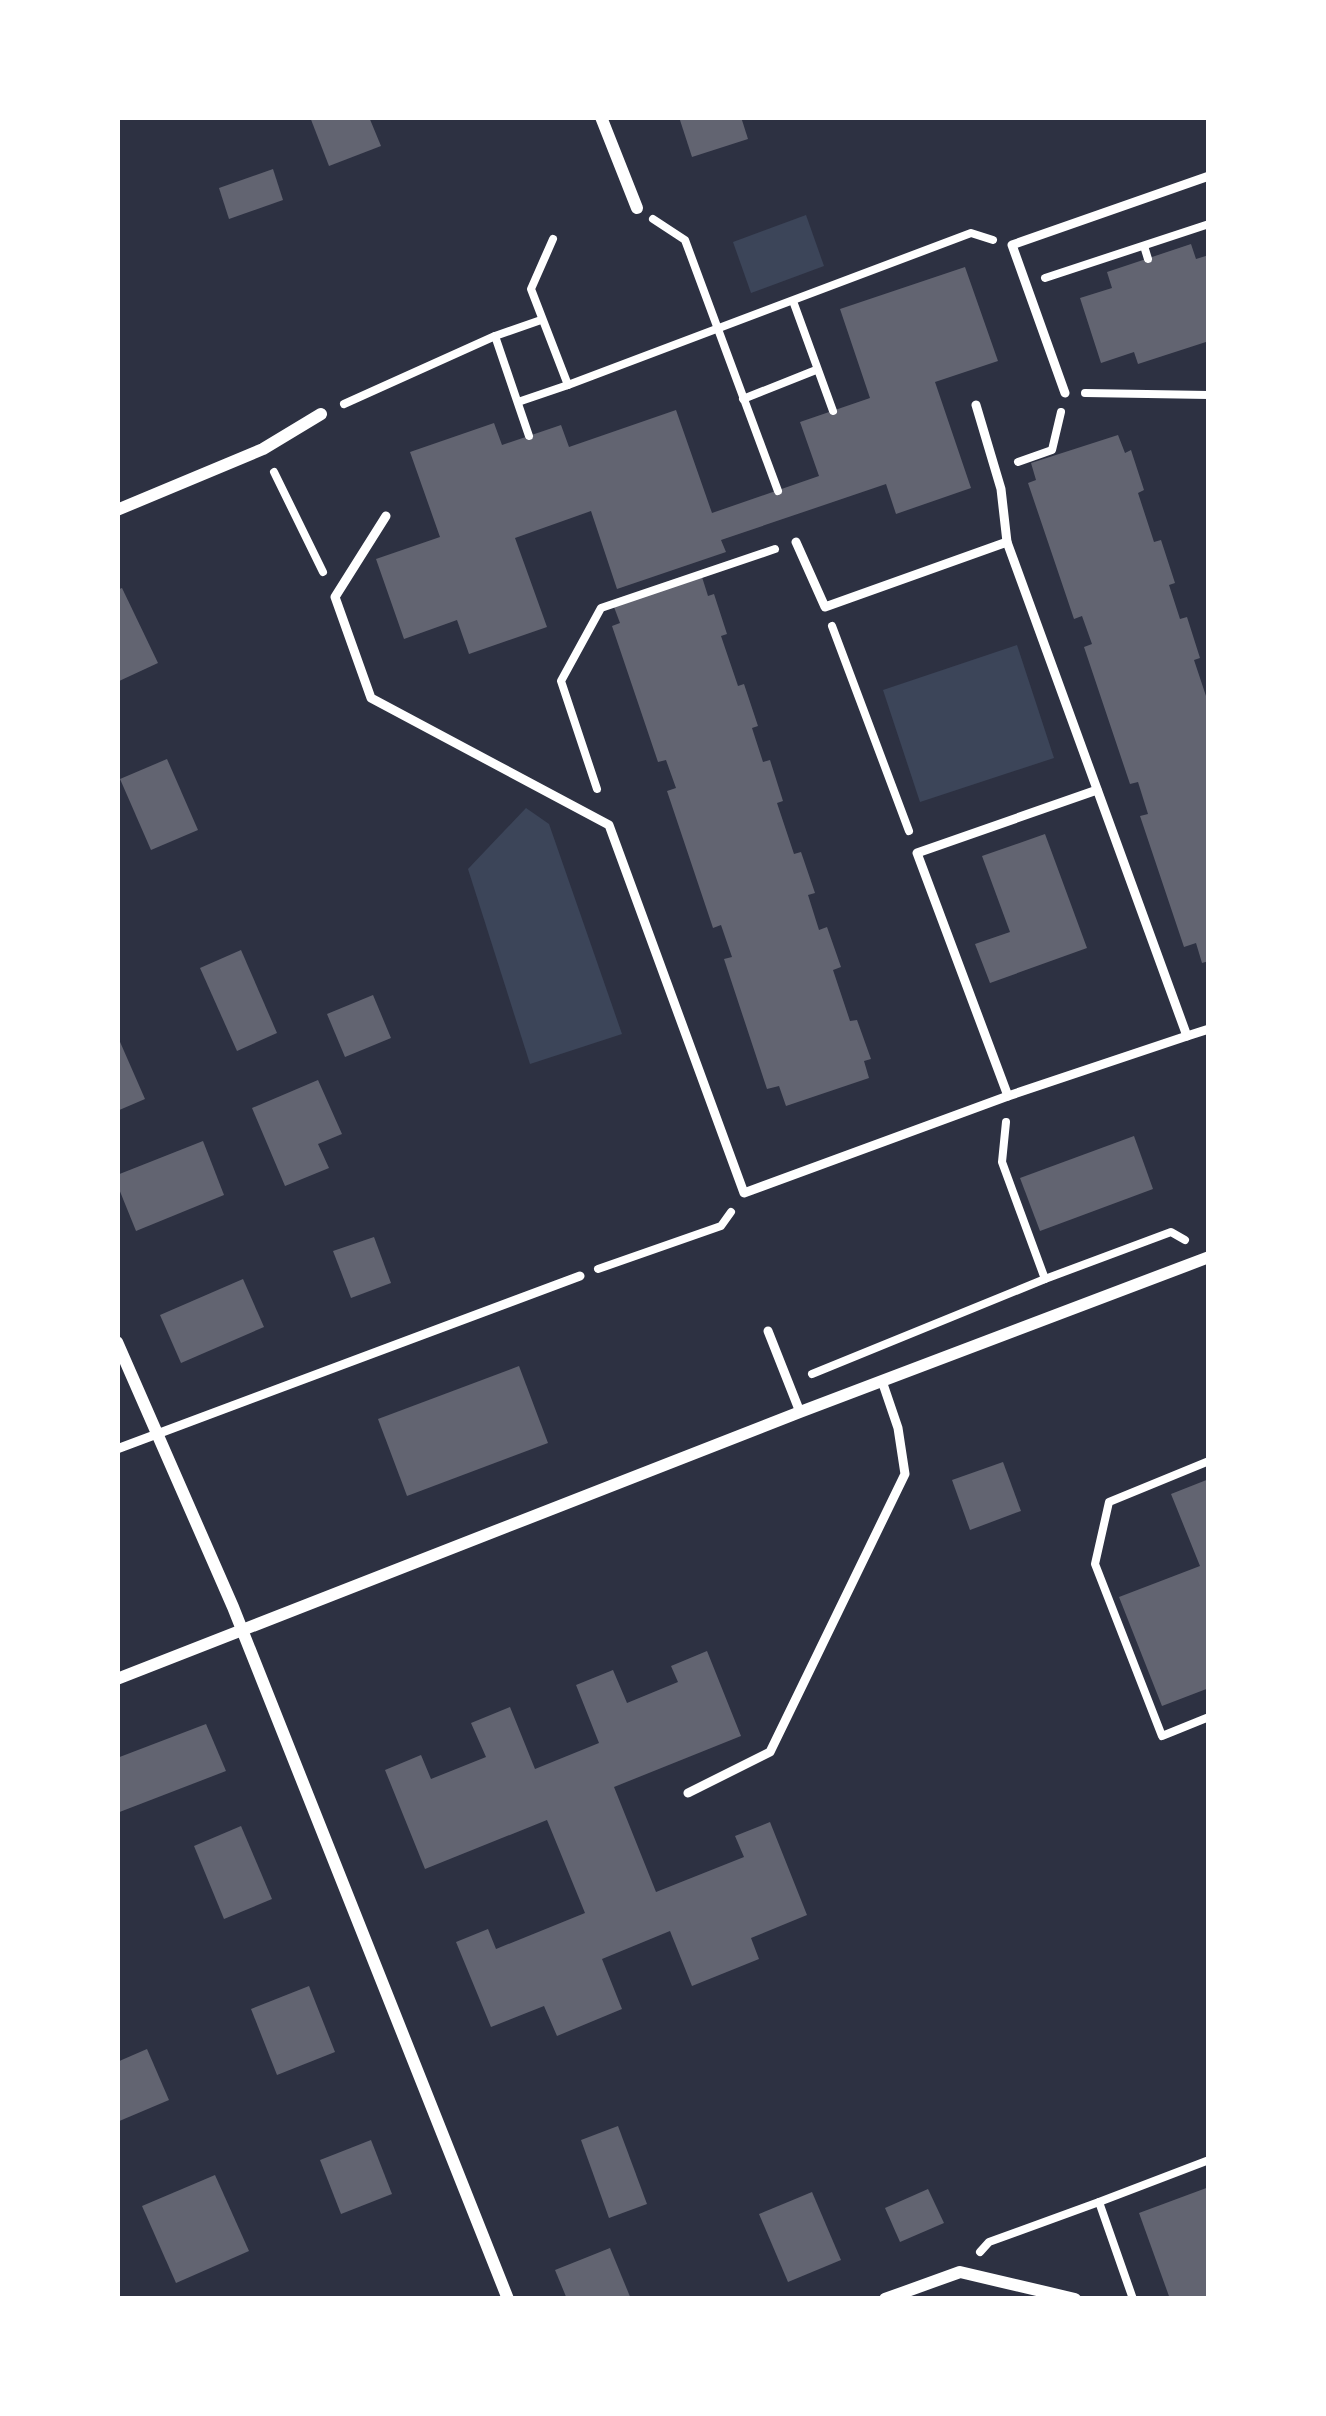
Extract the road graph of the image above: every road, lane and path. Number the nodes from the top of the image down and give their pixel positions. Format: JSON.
{"nodes":[{"id":1,"x":601,"y":117,"type":"edge"},
{"id":2,"x":1209,"y":176,"type":"edge"},
{"id":3,"x":637,"y":208,"type":"joint"},
{"id":4,"x":1209,"y":224,"type":"edge"},
{"id":5,"x":553,"y":239,"type":"dead end"},
{"id":6,"x":1012,"y":245,"type":"junction"},
{"id":7,"x":1144,"y":246,"type":"junction"},
{"id":8,"x":1148,"y":259,"type":"dead end"},
{"id":9,"x":1028,"y":283,"type":"junction"},
{"id":10,"x":793,"y":301,"type":"junction"},
{"id":11,"x":541,"y":320,"type":"junction"},
{"id":12,"x":716,"y":330,"type":"junction"},
{"id":13,"x":495,"y":336,"type":"junction"},
{"id":14,"x":816,"y":370,"type":"junction"},
{"id":15,"x":568,"y":385,"type":"junction"},
{"id":16,"x":1065,"y":393,"type":"junction"},
{"id":17,"x":1209,"y":395,"type":"edge"},
{"id":18,"x":742,"y":399,"type":"junction"},
{"id":19,"x":517,"y":402,"type":"junction"},
{"id":20,"x":976,"y":405,"type":"dead end"},
{"id":21,"x":833,"y":411,"type":"dead end"},
{"id":22,"x":320,"y":414,"type":"joint"},
{"id":23,"x":529,"y":436,"type":"dead end"},
{"id":24,"x":263,"y":449,"type":"junction"},
{"id":25,"x":778,"y":490,"type":"dead end"},
{"id":26,"x":1000,"y":490,"type":"junction"},
{"id":27,"x":117,"y":510,"type":"edge"},
{"id":28,"x":386,"y":516,"type":"dead end"},
{"id":29,"x":796,"y":542,"type":"joint"},
{"id":30,"x":1007,"y":542,"type":"junction"},
{"id":31,"x":335,"y":597,"type":"junction"},
{"id":32,"x":825,"y":607,"type":"junction"},
{"id":33,"x":1097,"y":790,"type":"junction"},
{"id":34,"x":609,"y":825,"type":"junction"},
{"id":35,"x":917,"y":853,"type":"junction"},
{"id":36,"x":1209,"y":1029,"type":"edge"},
{"id":37,"x":1186,"y":1036,"type":"junction"},
{"id":38,"x":1008,"y":1096,"type":"junction"},
{"id":39,"x":743,"y":1193,"type":"junction"},
{"id":40,"x":1196,"y":1236,"type":"dead end"},
{"id":41,"x":1209,"y":1257,"type":"edge"},
{"id":42,"x":580,"y":1276,"type":"joint"},
{"id":43,"x":1045,"y":1279,"type":"junction"},
{"id":44,"x":768,"y":1331,"type":"dead end"},
{"id":45,"x":117,"y":1342,"type":"edge"},
{"id":46,"x":882,"y":1381,"type":"junction"},
{"id":47,"x":788,"y":1383,"type":"junction"},
{"id":48,"x":800,"y":1412,"type":"junction"},
{"id":49,"x":157,"y":1433,"type":"junction"},
{"id":50,"x":117,"y":1449,"type":"edge"},
{"id":51,"x":1209,"y":1461,"type":"edge"},
{"id":52,"x":242,"y":1630,"type":"junction"},
{"id":53,"x":117,"y":1678,"type":"edge"},
{"id":54,"x":1209,"y":1717,"type":"edge"},
{"id":55,"x":688,"y":1793,"type":"dead end"},
{"id":56,"x":1209,"y":2159,"type":"edge"},
{"id":57,"x":1099,"y":2203,"type":"junction"},
{"id":58,"x":960,"y":2272,"type":"junction"},
{"id":59,"x":508,"y":2299,"type":"edge"},
{"id":60,"x":885,"y":2299,"type":"edge"},
{"id":61,"x":1075,"y":2299,"type":"edge"},
{"id":62,"x":1133,"y":2299,"type":"edge"}],
"edges":[{"from":1,"to":3,"type":"street"},
{"from":2,"to":6,"type":"lane"},
{"from":3,"to":12,"type":"path"},
{"from":4,"to":7,"type":"path"},
{"from":5,"to":11,"type":"path"},
{"from":6,"to":9,"type":"lane"},
{"from":6,"to":10,"type":"path"},
{"from":7,"to":8,"type":"path"},
{"from":7,"to":9,"type":"path"},
{"from":9,"to":16,"type":"lane"},
{"from":10,"to":12,"type":"path"},
{"from":10,"to":14,"type":"path"},
{"from":11,"to":13,"type":"path"},
{"from":11,"to":15,"type":"path"},
{"from":12,"to":15,"type":"path"},
{"from":12,"to":18,"type":"path"},
{"from":13,"to":19,"type":"path"},
{"from":13,"to":22,"type":"path"},
{"from":14,"to":18,"type":"path"},
{"from":14,"to":21,"type":"path"},
{"from":15,"to":19,"type":"path"},
{"from":16,"to":17,"type":"path"},
{"from":16,"to":26,"type":"path"},
{"from":18,"to":25,"type":"path"},
{"from":19,"to":23,"type":"path"},
{"from":20,"to":26,"type":"lane"},
{"from":22,"to":24,"type":"street"},
{"from":24,"to":27,"type":"street"},
{"from":24,"to":31,"type":"path"},
{"from":26,"to":30,"type":"lane"},
{"from":28,"to":31,"type":"lane"},
{"from":29,"to":32,"type":"lane"},
{"from":29,"to":34,"type":"path"},
{"from":30,"to":32,"type":"lane"},
{"from":30,"to":33,"type":"lane"},
{"from":31,"to":34,"type":"lane"},
{"from":32,"to":35,"type":"path"},
{"from":33,"to":35,"type":"lane"},
{"from":33,"to":37,"type":"lane"},
{"from":34,"to":39,"type":"lane"},
{"from":35,"to":38,"type":"lane"},
{"from":36,"to":37,"type":"lane"},
{"from":37,"to":38,"type":"lane"},
{"from":38,"to":39,"type":"lane"},
{"from":38,"to":43,"type":"path"},
{"from":39,"to":42,"type":"path"},
{"from":40,"to":43,"type":"path"},
{"from":41,"to":46,"type":"street"},
{"from":42,"to":49,"type":"lane"},
{"from":43,"to":47,"type":"path"},
{"from":44,"to":47,"type":"lane"},
{"from":45,"to":49,"type":"street"},
{"from":46,"to":48,"type":"street"},
{"from":46,"to":55,"type":"lane"},
{"from":47,"to":48,"type":"lane"},
{"from":48,"to":52,"type":"street"},
{"from":49,"to":50,"type":"lane"},
{"from":49,"to":52,"type":"street"},
{"from":51,"to":54,"type":"path"},
{"from":52,"to":53,"type":"street"},
{"from":52,"to":59,"type":"street"},
{"from":56,"to":57,"type":"path"},
{"from":57,"to":58,"type":"path"},
{"from":57,"to":62,"type":"path"},
{"from":58,"to":60,"type":"street"},
{"from":58,"to":61,"type":"street"}]}
